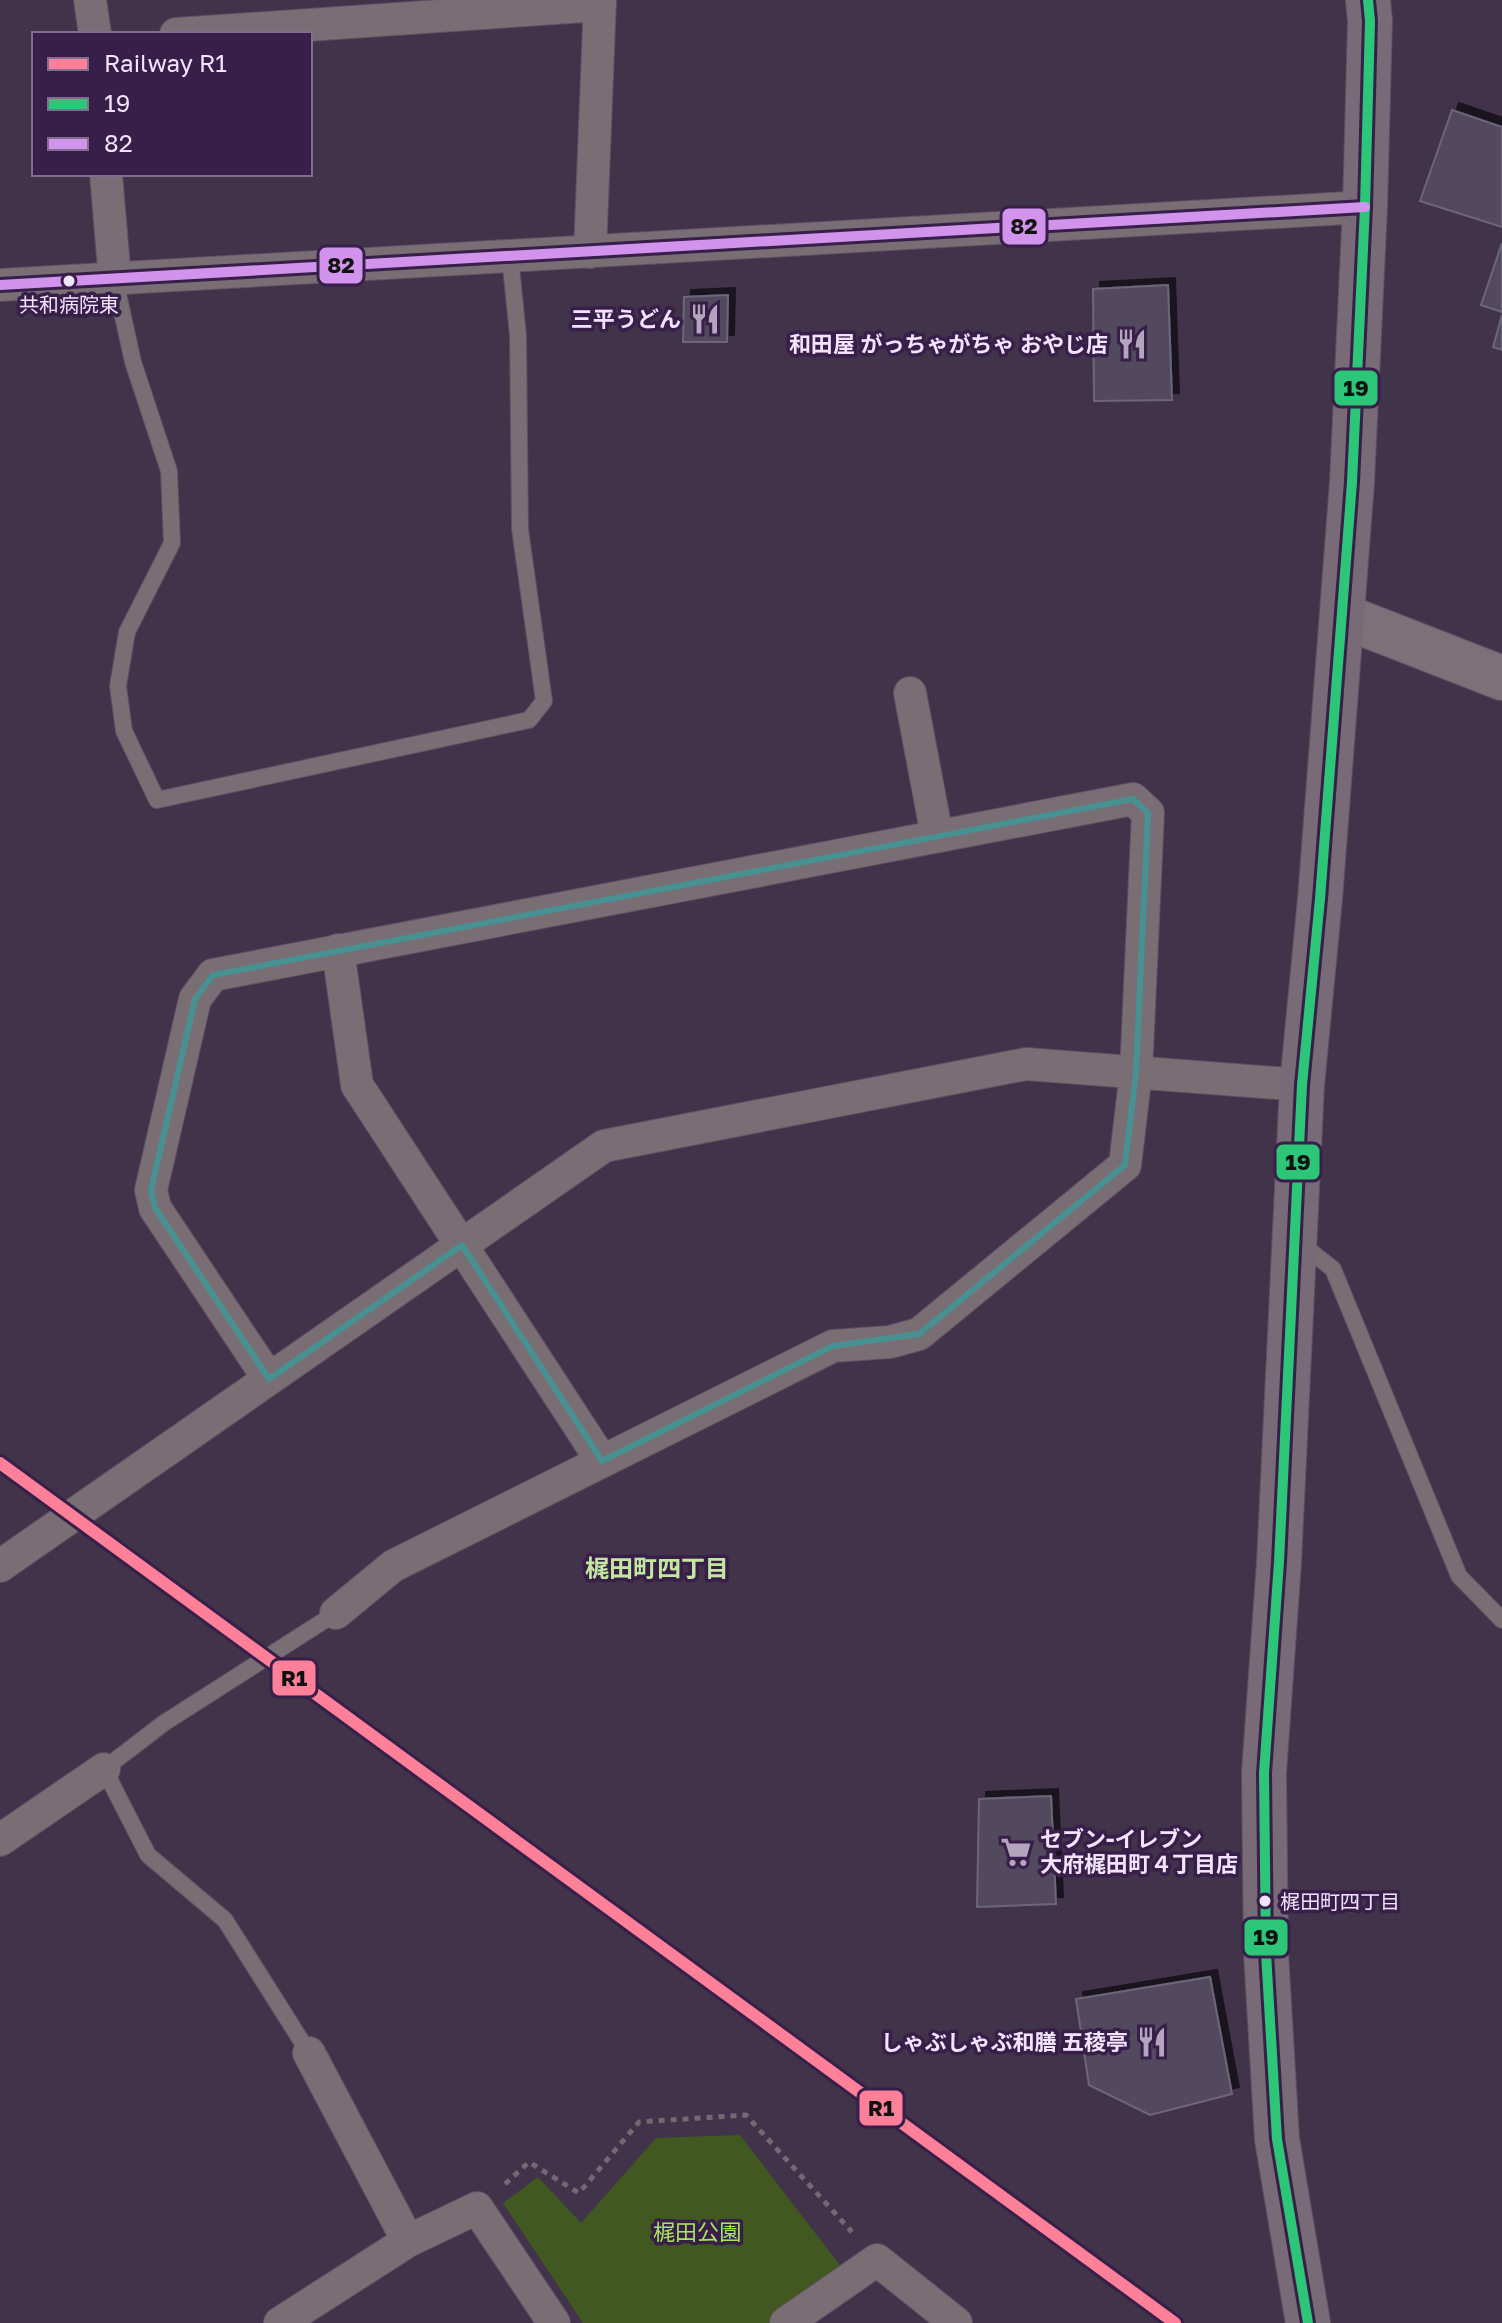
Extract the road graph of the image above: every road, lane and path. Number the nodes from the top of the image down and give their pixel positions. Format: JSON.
{"nodes":[{"id":1,"x":90,"y":0,"type":"edge"},
{"id":2,"x":1368,"y":0,"type":"edge"},
{"id":3,"x":600,"y":2,"type":"edge"},
{"id":4,"x":95,"y":32,"type":"edge"},
{"id":5,"x":202,"y":32,"type":"edge"},
{"id":6,"x":106,"y":176,"type":"edge"},
{"id":7,"x":1365,"y":207,"type":"junction"},
{"id":8,"x":590,"y":252,"type":"junction"},
{"id":9,"x":510,"y":257,"type":"junction"},
{"id":10,"x":115,"y":280,"type":"junction"},
{"id":11,"x":0,"y":285,"type":"edge"},
{"id":12,"x":1343,"y":616,"type":"junction"},
{"id":13,"x":1502,"y":678,"type":"edge"},
{"id":14,"x":910,"y":693,"type":"dead end"},
{"id":15,"x":937,"y":836,"type":"junction"},
{"id":16,"x":338,"y":950,"type":"junction"},
{"id":17,"x":1136,"y":1072,"type":"junction"},
{"id":18,"x":1302,"y":1085,"type":"junction"},
{"id":19,"x":1293,"y":1237,"type":"junction"},
{"id":20,"x":462,"y":1245,"type":"junction"},
{"id":21,"x":269,"y":1379,"type":"junction"},
{"id":22,"x":602,"y":1461,"type":"junction"},
{"id":23,"x":5,"y":1564,"type":"edge"},
{"id":24,"x":336,"y":1613,"type":"joint"},
{"id":25,"x":1502,"y":1620,"type":"edge"},
{"id":26,"x":104,"y":1769,"type":"junction"},
{"id":27,"x":0,"y":1840,"type":"edge"},
{"id":28,"x":309,"y":2053,"type":"joint"},
{"id":29,"x":477,"y":2208,"type":"junction"},
{"id":30,"x":408,"y":2241,"type":"junction"},
{"id":31,"x":877,"y":2260,"type":"junction"},
{"id":32,"x":280,"y":2323,"type":"edge"},
{"id":33,"x":554,"y":2323,"type":"edge"},
{"id":34,"x":786,"y":2323,"type":"edge"},
{"id":35,"x":956,"y":2323,"type":"edge"},
{"id":36,"x":1308,"y":2323,"type":"edge"}],
"edges":[{"from":1,"to":4,"type":"street"},
{"from":2,"to":7,"type":"highway"},
{"from":3,"to":5,"type":"street"},
{"from":3,"to":8,"type":"street"},
{"from":6,"to":10,"type":"street"},
{"from":7,"to":8,"type":"street"},
{"from":7,"to":12,"type":"highway"},
{"from":8,"to":9,"type":"street"},
{"from":9,"to":10,"type":"street"},
{"from":9,"to":10,"type":"lane"},
{"from":10,"to":11,"type":"street"},
{"from":12,"to":13,"type":"street"},
{"from":12,"to":18,"type":"highway"},
{"from":14,"to":15,"type":"street"},
{"from":15,"to":16,"type":"street"},
{"from":15,"to":17,"type":"street"},
{"from":16,"to":20,"type":"street"},
{"from":16,"to":21,"type":"street"},
{"from":17,"to":18,"type":"street"},
{"from":17,"to":20,"type":"street"},
{"from":17,"to":22,"type":"street"},
{"from":18,"to":19,"type":"highway"},
{"from":19,"to":25,"type":"lane"},
{"from":19,"to":36,"type":"highway"},
{"from":20,"to":21,"type":"street"},
{"from":20,"to":22,"type":"street"},
{"from":21,"to":23,"type":"street"},
{"from":22,"to":24,"type":"street"},
{"from":24,"to":26,"type":"lane"},
{"from":26,"to":27,"type":"street"},
{"from":26,"to":28,"type":"lane"},
{"from":28,"to":30,"type":"street"},
{"from":29,"to":30,"type":"street"},
{"from":29,"to":31,"type":"path"},
{"from":29,"to":33,"type":"street"},
{"from":30,"to":32,"type":"street"},
{"from":31,"to":34,"type":"street"},
{"from":31,"to":35,"type":"street"}]}
